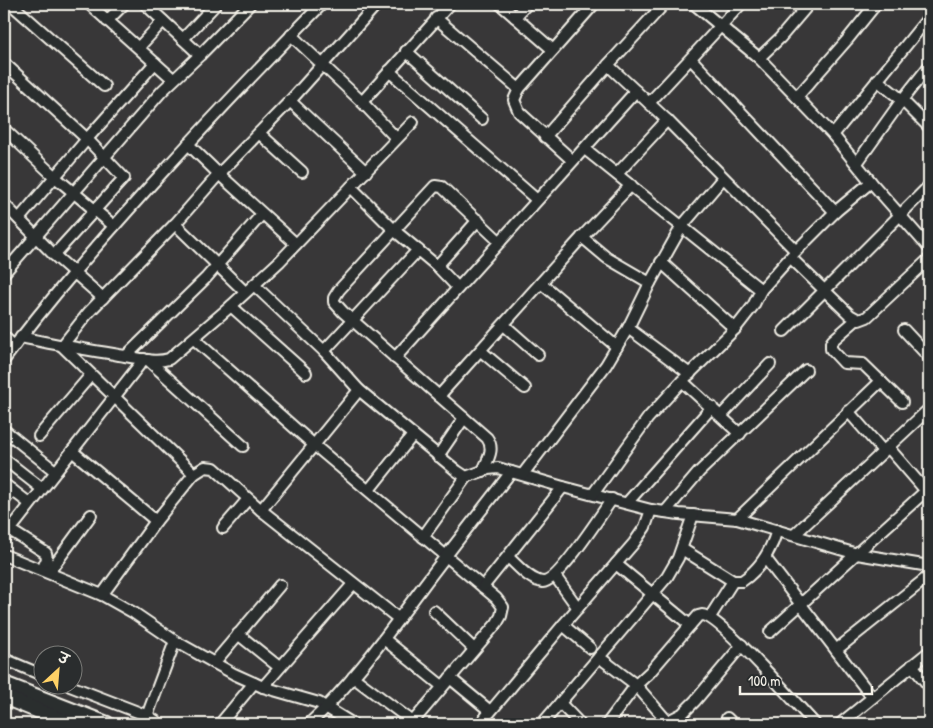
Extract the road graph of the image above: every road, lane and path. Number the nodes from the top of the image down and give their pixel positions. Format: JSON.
{"nodes":[{"id":1,"x":9,"y":4,"type":"edge"},
{"id":2,"x":89,"y":4,"type":"edge"},
{"id":3,"x":124,"y":4,"type":"edge"},
{"id":4,"x":145,"y":4,"type":"edge"},
{"id":5,"x":216,"y":4,"type":"edge"},
{"id":6,"x":250,"y":4,"type":"edge"},
{"id":7,"x":322,"y":4,"type":"edge"},
{"id":8,"x":377,"y":4,"type":"edge"},
{"id":9,"x":450,"y":4,"type":"edge"},
{"id":10,"x":500,"y":4,"type":"edge"},
{"id":11,"x":527,"y":4,"type":"edge"},
{"id":12,"x":594,"y":4,"type":"edge"},
{"id":13,"x":664,"y":4,"type":"edge"},
{"id":14,"x":694,"y":4,"type":"edge"},
{"id":15,"x":741,"y":4,"type":"edge"},
{"id":16,"x":809,"y":4,"type":"edge"},
{"id":17,"x":876,"y":4,"type":"edge"},
{"id":18,"x":4,"y":8,"type":"edge"},
{"id":19,"x":515,"y":17,"type":"junction"},
{"id":20,"x":929,"y":17,"type":"edge"},
{"id":21,"x":436,"y":18,"type":"junction"},
{"id":22,"x":108,"y":20,"type":"junction"},
{"id":23,"x":164,"y":21,"type":"junction"},
{"id":24,"x":720,"y":27,"type":"junction"},
{"id":25,"x":291,"y":35,"type":"junction"},
{"id":26,"x":184,"y":39,"type":"junction"},
{"id":27,"x":138,"y":47,"type":"junction"},
{"id":28,"x":553,"y":50,"type":"junction"},
{"id":29,"x":406,"y":52,"type":"junction"},
{"id":30,"x":200,"y":55,"type":"junction"},
{"id":31,"x":759,"y":58,"type":"junction"},
{"id":32,"x":690,"y":59,"type":"junction"},
{"id":33,"x":4,"y":63,"type":"edge"},
{"id":34,"x":155,"y":63,"type":"junction"},
{"id":35,"x":323,"y":65,"type":"junction"},
{"id":36,"x":608,"y":65,"type":"junction"},
{"id":37,"x":929,"y":66,"type":"edge"},
{"id":38,"x":389,"y":70,"type":"junction"},
{"id":39,"x":173,"y":79,"type":"junction"},
{"id":40,"x":878,"y":80,"type":"junction"},
{"id":41,"x":104,"y":86,"type":"dead end"},
{"id":42,"x":519,"y":89,"type":"junction"},
{"id":43,"x":636,"y":91,"type":"junction"},
{"id":44,"x":797,"y":98,"type":"junction"},
{"id":45,"x":902,"y":100,"type":"junction"},
{"id":46,"x":290,"y":101,"type":"junction"},
{"id":47,"x":362,"y":102,"type":"junction"},
{"id":48,"x":649,"y":103,"type":"junction"},
{"id":49,"x":482,"y":119,"type":"dead end"},
{"id":50,"x":667,"y":120,"type":"junction"},
{"id":51,"x":413,"y":122,"type":"dead end"},
{"id":52,"x":929,"y":127,"type":"edge"},
{"id":53,"x":4,"y":129,"type":"edge"},
{"id":54,"x":260,"y":133,"type":"junction"},
{"id":55,"x":833,"y":135,"type":"junction"},
{"id":56,"x":546,"y":137,"type":"junction"},
{"id":57,"x":396,"y":138,"type":"junction"},
{"id":58,"x":87,"y":139,"type":"junction"},
{"id":59,"x":188,"y":144,"type":"junction"},
{"id":60,"x":585,"y":149,"type":"junction"},
{"id":61,"x":104,"y":158,"type":"junction"},
{"id":62,"x":572,"y":160,"type":"junction"},
{"id":63,"x":857,"y":163,"type":"junction"},
{"id":64,"x":302,"y":172,"type":"dead end"},
{"id":65,"x":366,"y":172,"type":"junction"},
{"id":66,"x":219,"y":174,"type":"junction"},
{"id":67,"x":617,"y":174,"type":"junction"},
{"id":68,"x":55,"y":177,"type":"junction"},
{"id":69,"x":723,"y":178,"type":"junction"},
{"id":70,"x":871,"y":182,"type":"junction"},
{"id":71,"x":631,"y":185,"type":"junction"},
{"id":72,"x":929,"y":186,"type":"edge"},
{"id":73,"x":351,"y":187,"type":"junction"},
{"id":74,"x":74,"y":192,"type":"junction"},
{"id":75,"x":537,"y":200,"type":"junction"},
{"id":76,"x":4,"y":204,"type":"edge"},
{"id":77,"x":96,"y":210,"type":"junction"},
{"id":78,"x":835,"y":212,"type":"junction"},
{"id":79,"x":262,"y":214,"type":"junction"},
{"id":80,"x":900,"y":215,"type":"junction"},
{"id":81,"x":19,"y":219,"type":"junction"},
{"id":82,"x":478,"y":220,"type":"junction"},
{"id":83,"x":175,"y":224,"type":"junction"},
{"id":84,"x":114,"y":226,"type":"junction"},
{"id":85,"x":682,"y":226,"type":"junction"},
{"id":86,"x":395,"y":231,"type":"junction"},
{"id":87,"x":36,"y":236,"type":"junction"},
{"id":88,"x":582,"y":237,"type":"junction"},
{"id":89,"x":500,"y":242,"type":"junction"},
{"id":90,"x":296,"y":244,"type":"junction"},
{"id":91,"x":929,"y":248,"type":"edge"},
{"id":92,"x":418,"y":250,"type":"junction"},
{"id":93,"x":54,"y":255,"type":"junction"},
{"id":94,"x":794,"y":255,"type":"junction"},
{"id":95,"x":929,"y":259,"type":"edge"},
{"id":96,"x":661,"y":262,"type":"junction"},
{"id":97,"x":217,"y":266,"type":"junction"},
{"id":98,"x":437,"y":266,"type":"junction"},
{"id":99,"x":73,"y":272,"type":"junction"},
{"id":100,"x":4,"y":273,"type":"edge"},
{"id":101,"x":650,"y":282,"type":"junction"},
{"id":102,"x":541,"y":283,"type":"junction"},
{"id":103,"x":254,"y":285,"type":"junction"},
{"id":104,"x":458,"y":288,"type":"junction"},
{"id":105,"x":824,"y":289,"type":"junction"},
{"id":106,"x":761,"y":290,"type":"junction"},
{"id":107,"x":245,"y":292,"type":"junction"},
{"id":108,"x":102,"y":298,"type":"junction"},
{"id":109,"x":231,"y":306,"type":"junction"},
{"id":110,"x":353,"y":320,"type":"junction"},
{"id":111,"x":856,"y":320,"type":"junction"},
{"id":112,"x":504,"y":325,"type":"junction"},
{"id":113,"x":628,"y":328,"type":"junction"},
{"id":114,"x":735,"y":329,"type":"junction"},
{"id":115,"x":904,"y":330,"type":"dead end"},
{"id":116,"x":784,"y":331,"type":"dead end"},
{"id":117,"x":21,"y":337,"type":"junction"},
{"id":118,"x":4,"y":338,"type":"edge"},
{"id":119,"x":194,"y":339,"type":"junction"},
{"id":120,"x":14,"y":346,"type":"junction"},
{"id":121,"x":62,"y":346,"type":"junction"},
{"id":122,"x":617,"y":347,"type":"junction"},
{"id":123,"x":481,"y":350,"type":"junction"},
{"id":124,"x":324,"y":351,"type":"junction"},
{"id":125,"x":538,"y":355,"type":"dead end"},
{"id":126,"x":126,"y":356,"type":"junction"},
{"id":127,"x":929,"y":357,"type":"edge"},
{"id":128,"x":396,"y":358,"type":"junction"},
{"id":129,"x":4,"y":360,"type":"edge"},
{"id":130,"x":146,"y":360,"type":"junction"},
{"id":131,"x":770,"y":364,"type":"dead end"},
{"id":132,"x":806,"y":370,"type":"dead end"},
{"id":133,"x":306,"y":373,"type":"dead end"},
{"id":134,"x":690,"y":374,"type":"junction"},
{"id":135,"x":90,"y":376,"type":"junction"},
{"id":136,"x":682,"y":381,"type":"junction"},
{"id":137,"x":881,"y":381,"type":"junction"},
{"id":138,"x":525,"y":388,"type":"dead end"},
{"id":139,"x":359,"y":390,"type":"junction"},
{"id":140,"x":439,"y":396,"type":"junction"},
{"id":141,"x":114,"y":398,"type":"junction"},
{"id":142,"x":902,"y":402,"type":"dead end"},
{"id":143,"x":712,"y":407,"type":"junction"},
{"id":144,"x":929,"y":409,"type":"edge"},
{"id":145,"x":848,"y":411,"type":"junction"},
{"id":146,"x":721,"y":416,"type":"junction"},
{"id":147,"x":464,"y":418,"type":"junction"},
{"id":148,"x":4,"y":431,"type":"edge"},
{"id":149,"x":740,"y":434,"type":"junction"},
{"id":150,"x":413,"y":435,"type":"junction"},
{"id":151,"x":39,"y":436,"type":"dead end"},
{"id":152,"x":314,"y":445,"type":"junction"},
{"id":153,"x":243,"y":446,"type":"dead end"},
{"id":154,"x":886,"y":449,"type":"junction"},
{"id":155,"x":72,"y":451,"type":"junction"},
{"id":156,"x":438,"y":456,"type":"junction"},
{"id":157,"x":4,"y":459,"type":"edge"},
{"id":158,"x":483,"y":470,"type":"junction"},
{"id":159,"x":55,"y":471,"type":"junction"},
{"id":160,"x":511,"y":472,"type":"junction"},
{"id":161,"x":194,"y":474,"type":"junction"},
{"id":162,"x":523,"y":474,"type":"junction"},
{"id":163,"x":466,"y":477,"type":"junction"},
{"id":164,"x":8,"y":487,"type":"edge"},
{"id":165,"x":563,"y":487,"type":"junction"},
{"id":166,"x":41,"y":488,"type":"junction"},
{"id":167,"x":369,"y":490,"type":"junction"},
{"id":168,"x":928,"y":490,"type":"edge"},
{"id":169,"x":593,"y":494,"type":"junction"},
{"id":170,"x":248,"y":499,"type":"junction"},
{"id":171,"x":612,"y":499,"type":"junction"},
{"id":172,"x":4,"y":500,"type":"edge"},
{"id":173,"x":29,"y":503,"type":"junction"},
{"id":174,"x":627,"y":503,"type":"junction"},
{"id":175,"x":261,"y":510,"type":"junction"},
{"id":176,"x":651,"y":510,"type":"junction"},
{"id":177,"x":665,"y":512,"type":"junction"},
{"id":178,"x":91,"y":515,"type":"dead end"},
{"id":179,"x":693,"y":515,"type":"junction"},
{"id":180,"x":737,"y":518,"type":"junction"},
{"id":181,"x":156,"y":521,"type":"junction"},
{"id":182,"x":223,"y":528,"type":"dead end"},
{"id":183,"x":777,"y":530,"type":"junction"},
{"id":184,"x":6,"y":531,"type":"edge"},
{"id":185,"x":794,"y":535,"type":"junction"},
{"id":186,"x":423,"y":537,"type":"junction"},
{"id":187,"x":682,"y":549,"type":"junction"},
{"id":188,"x":857,"y":554,"type":"junction"},
{"id":189,"x":4,"y":555,"type":"edge"},
{"id":190,"x":445,"y":556,"type":"junction"},
{"id":191,"x":508,"y":557,"type":"junction"},
{"id":192,"x":766,"y":559,"type":"junction"},
{"id":193,"x":616,"y":564,"type":"junction"},
{"id":194,"x":928,"y":564,"type":"edge"},
{"id":195,"x":46,"y":571,"type":"junction"},
{"id":196,"x":555,"y":576,"type":"junction"},
{"id":197,"x":929,"y":576,"type":"edge"},
{"id":198,"x":733,"y":580,"type":"junction"},
{"id":199,"x":353,"y":584,"type":"junction"},
{"id":200,"x":280,"y":586,"type":"dead end"},
{"id":201,"x":483,"y":587,"type":"junction"},
{"id":202,"x":652,"y":594,"type":"junction"},
{"id":203,"x":102,"y":595,"type":"junction"},
{"id":204,"x":801,"y":605,"type":"junction"},
{"id":205,"x":578,"y":608,"type":"junction"},
{"id":206,"x":434,"y":611,"type":"dead end"},
{"id":207,"x":710,"y":617,"type":"junction"},
{"id":208,"x":399,"y":619,"type":"junction"},
{"id":209,"x":563,"y":625,"type":"junction"},
{"id":210,"x":690,"y":625,"type":"junction"},
{"id":211,"x":770,"y":632,"type":"dead end"},
{"id":212,"x":238,"y":634,"type":"junction"},
{"id":213,"x":384,"y":639,"type":"junction"},
{"id":214,"x":175,"y":641,"type":"junction"},
{"id":215,"x":742,"y":646,"type":"junction"},
{"id":216,"x":590,"y":648,"type":"dead end"},
{"id":217,"x":474,"y":649,"type":"junction"},
{"id":218,"x":836,"y":650,"type":"junction"},
{"id":219,"x":929,"y":652,"type":"edge"},
{"id":220,"x":599,"y":657,"type":"junction"},
{"id":221,"x":4,"y":660,"type":"edge"},
{"id":222,"x":214,"y":663,"type":"junction"},
{"id":223,"x":912,"y":665,"type":"junction"},
{"id":224,"x":279,"y":667,"type":"junction"},
{"id":225,"x":32,"y":671,"type":"edge"},
{"id":226,"x":353,"y":677,"type":"junction"},
{"id":227,"x":450,"y":678,"type":"junction"},
{"id":228,"x":4,"y":684,"type":"edge"},
{"id":229,"x":258,"y":685,"type":"junction"},
{"id":230,"x":636,"y":685,"type":"junction"},
{"id":231,"x":442,"y":686,"type":"junction"},
{"id":232,"x":929,"y":686,"type":"edge"},
{"id":233,"x":82,"y":691,"type":"edge"},
{"id":234,"x":872,"y":697,"type":"junction"},
{"id":235,"x":4,"y":698,"type":"edge"},
{"id":236,"x":560,"y":703,"type":"junction"},
{"id":237,"x":328,"y":707,"type":"junction"},
{"id":238,"x":490,"y":712,"type":"junction"},
{"id":239,"x":146,"y":720,"type":"edge"},
{"id":240,"x":664,"y":722,"type":"edge"},
{"id":241,"x":412,"y":723,"type":"edge"},
{"id":242,"x":71,"y":724,"type":"edge"},
{"id":243,"x":107,"y":724,"type":"edge"},
{"id":244,"x":160,"y":724,"type":"edge"},
{"id":245,"x":220,"y":724,"type":"edge"},
{"id":246,"x":309,"y":724,"type":"edge"},
{"id":247,"x":354,"y":724,"type":"edge"},
{"id":248,"x":480,"y":724,"type":"edge"},
{"id":249,"x":542,"y":724,"type":"edge"},
{"id":250,"x":580,"y":724,"type":"edge"},
{"id":251,"x":607,"y":724,"type":"edge"},
{"id":252,"x":816,"y":724,"type":"edge"},
{"id":253,"x":840,"y":724,"type":"edge"}],
"edges":[{"from":1,"to":18,"type":"street"},
{"from":1,"to":41,"type":"street"},
{"from":2,"to":22,"type":"street"},
{"from":3,"to":22,"type":"street"},
{"from":4,"to":23,"type":"street"},
{"from":5,"to":26,"type":"street"},
{"from":6,"to":30,"type":"street"},
{"from":7,"to":25,"type":"street"},
{"from":8,"to":35,"type":"street"},
{"from":9,"to":21,"type":"street"},
{"from":10,"to":19,"type":"street"},
{"from":11,"to":19,"type":"street"},
{"from":12,"to":28,"type":"street"},
{"from":13,"to":36,"type":"street"},
{"from":14,"to":24,"type":"street"},
{"from":15,"to":24,"type":"street"},
{"from":16,"to":31,"type":"street"},
{"from":17,"to":44,"type":"street"},
{"from":19,"to":28,"type":"street"},
{"from":20,"to":40,"type":"street"},
{"from":21,"to":29,"type":"street"},
{"from":21,"to":42,"type":"street"},
{"from":22,"to":27,"type":"street"},
{"from":23,"to":26,"type":"street"},
{"from":23,"to":27,"type":"street"},
{"from":24,"to":31,"type":"street"},
{"from":24,"to":32,"type":"street"},
{"from":25,"to":35,"type":"street"},
{"from":25,"to":59,"type":"street"},
{"from":26,"to":30,"type":"street"},
{"from":27,"to":34,"type":"street"},
{"from":28,"to":42,"type":"street"},
{"from":29,"to":38,"type":"street"},
{"from":29,"to":49,"type":"street"},
{"from":30,"to":39,"type":"street"},
{"from":31,"to":44,"type":"street"},
{"from":32,"to":48,"type":"street"},
{"from":32,"to":78,"type":"street"},
{"from":33,"to":58,"type":"street"},
{"from":34,"to":39,"type":"street"},
{"from":34,"to":58,"type":"street"},
{"from":35,"to":46,"type":"street"},
{"from":35,"to":47,"type":"street"},
{"from":36,"to":43,"type":"street"},
{"from":36,"to":56,"type":"street"},
{"from":37,"to":45,"type":"street"},
{"from":38,"to":47,"type":"street"},
{"from":38,"to":75,"type":"street"},
{"from":39,"to":61,"type":"street"},
{"from":40,"to":45,"type":"street"},
{"from":40,"to":55,"type":"street"},
{"from":42,"to":56,"type":"street"},
{"from":43,"to":48,"type":"street"},
{"from":43,"to":60,"type":"street"},
{"from":44,"to":55,"type":"street"},
{"from":45,"to":52,"type":"street"},
{"from":45,"to":63,"type":"street"},
{"from":46,"to":54,"type":"street"},
{"from":46,"to":65,"type":"street"},
{"from":47,"to":57,"type":"street"},
{"from":48,"to":50,"type":"street"},
{"from":50,"to":67,"type":"street"},
{"from":50,"to":69,"type":"street"},
{"from":51,"to":57,"type":"street"},
{"from":53,"to":68,"type":"street"},
{"from":54,"to":64,"type":"street"},
{"from":54,"to":66,"type":"street"},
{"from":55,"to":63,"type":"street"},
{"from":56,"to":62,"type":"street"},
{"from":57,"to":65,"type":"street"},
{"from":58,"to":61,"type":"street"},
{"from":58,"to":68,"type":"street"},
{"from":59,"to":66,"type":"street"},
{"from":59,"to":84,"type":"street"},
{"from":60,"to":62,"type":"street"},
{"from":60,"to":67,"type":"street"},
{"from":61,"to":74,"type":"street"},
{"from":61,"to":77,"type":"street"},
{"from":62,"to":75,"type":"street"},
{"from":63,"to":70,"type":"street"},
{"from":65,"to":73,"type":"street"},
{"from":66,"to":79,"type":"street"},
{"from":66,"to":83,"type":"street"},
{"from":67,"to":71,"type":"street"},
{"from":68,"to":74,"type":"street"},
{"from":68,"to":81,"type":"street"},
{"from":69,"to":85,"type":"street"},
{"from":69,"to":94,"type":"street"},
{"from":70,"to":78,"type":"street"},
{"from":70,"to":80,"type":"street"},
{"from":71,"to":85,"type":"street"},
{"from":71,"to":88,"type":"street"},
{"from":72,"to":80,"type":"street"},
{"from":73,"to":86,"type":"street"},
{"from":73,"to":90,"type":"street"},
{"from":74,"to":77,"type":"street"},
{"from":74,"to":87,"type":"street"},
{"from":75,"to":89,"type":"street"},
{"from":76,"to":81,"type":"street"},
{"from":77,"to":84,"type":"street"},
{"from":77,"to":93,"type":"street"},
{"from":78,"to":94,"type":"street"},
{"from":79,"to":90,"type":"street"},
{"from":79,"to":97,"type":"street"},
{"from":80,"to":91,"type":"street"},
{"from":80,"to":105,"type":"street"},
{"from":81,"to":87,"type":"street"},
{"from":82,"to":86,"type":"street"},
{"from":82,"to":89,"type":"street"},
{"from":82,"to":98,"type":"street"},
{"from":83,"to":97,"type":"street"},
{"from":83,"to":108,"type":"street"},
{"from":84,"to":99,"type":"street"},
{"from":85,"to":96,"type":"street"},
{"from":85,"to":106,"type":"street"},
{"from":86,"to":92,"type":"street"},
{"from":86,"to":110,"type":"street"},
{"from":87,"to":93,"type":"street"},
{"from":87,"to":100,"type":"street"},
{"from":88,"to":101,"type":"street"},
{"from":88,"to":102,"type":"street"},
{"from":89,"to":104,"type":"street"},
{"from":90,"to":103,"type":"street"},
{"from":92,"to":98,"type":"street"},
{"from":92,"to":110,"type":"street"},
{"from":93,"to":99,"type":"street"},
{"from":94,"to":105,"type":"street"},
{"from":94,"to":106,"type":"street"},
{"from":95,"to":111,"type":"street"},
{"from":96,"to":101,"type":"street"},
{"from":96,"to":114,"type":"street"},
{"from":97,"to":107,"type":"street"},
{"from":97,"to":126,"type":"street"},
{"from":98,"to":104,"type":"street"},
{"from":99,"to":108,"type":"street"},
{"from":99,"to":117,"type":"street"},
{"from":101,"to":113,"type":"street"},
{"from":102,"to":112,"type":"street"},
{"from":102,"to":122,"type":"street"},
{"from":103,"to":107,"type":"street"},
{"from":103,"to":124,"type":"street"},
{"from":104,"to":128,"type":"street"},
{"from":105,"to":111,"type":"street"},
{"from":105,"to":116,"type":"street"},
{"from":106,"to":114,"type":"street"},
{"from":107,"to":109,"type":"street"},
{"from":108,"to":121,"type":"street"},
{"from":109,"to":119,"type":"street"},
{"from":109,"to":133,"type":"street"},
{"from":110,"to":124,"type":"street"},
{"from":110,"to":128,"type":"street"},
{"from":111,"to":137,"type":"street"},
{"from":112,"to":123,"type":"street"},
{"from":112,"to":125,"type":"street"},
{"from":113,"to":122,"type":"street"},
{"from":113,"to":134,"type":"street"},
{"from":114,"to":134,"type":"street"},
{"from":115,"to":127,"type":"street"},
{"from":117,"to":120,"type":"street"},
{"from":117,"to":121,"type":"street"},
{"from":118,"to":120,"type":"street"},
{"from":119,"to":130,"type":"street"},
{"from":119,"to":152,"type":"street"},
{"from":120,"to":129,"type":"street"},
{"from":121,"to":126,"type":"street"},
{"from":121,"to":135,"type":"street"},
{"from":122,"to":162,"type":"street"},
{"from":123,"to":138,"type":"street"},
{"from":123,"to":140,"type":"street"},
{"from":124,"to":139,"type":"street"},
{"from":126,"to":130,"type":"street"},
{"from":128,"to":140,"type":"street"},
{"from":130,"to":141,"type":"street"},
{"from":130,"to":153,"type":"street"},
{"from":131,"to":146,"type":"street"},
{"from":132,"to":149,"type":"street"},
{"from":134,"to":136,"type":"street"},
{"from":135,"to":141,"type":"street"},
{"from":135,"to":151,"type":"street"},
{"from":136,"to":143,"type":"street"},
{"from":136,"to":169,"type":"street"},
{"from":137,"to":142,"type":"street"},
{"from":137,"to":145,"type":"street"},
{"from":139,"to":150,"type":"street"},
{"from":139,"to":152,"type":"street"},
{"from":140,"to":147,"type":"street"},
{"from":141,"to":155,"type":"street"},
{"from":141,"to":161,"type":"street"},
{"from":143,"to":146,"type":"street"},
{"from":143,"to":174,"type":"street"},
{"from":144,"to":154,"type":"street"},
{"from":145,"to":154,"type":"street"},
{"from":145,"to":180,"type":"street"},
{"from":146,"to":149,"type":"street"},
{"from":147,"to":156,"type":"street"},
{"from":147,"to":158,"type":"street"},
{"from":148,"to":159,"type":"street"},
{"from":149,"to":177,"type":"street"},
{"from":150,"to":156,"type":"street"},
{"from":150,"to":167,"type":"street"},
{"from":152,"to":167,"type":"street"},
{"from":152,"to":175,"type":"street"},
{"from":154,"to":168,"type":"street"},
{"from":154,"to":185,"type":"street"},
{"from":155,"to":159,"type":"street"},
{"from":155,"to":181,"type":"street"},
{"from":156,"to":163,"type":"street"},
{"from":157,"to":166,"type":"street"},
{"from":158,"to":160,"type":"street"},
{"from":158,"to":163,"type":"street"},
{"from":159,"to":166,"type":"street"},
{"from":160,"to":162,"type":"street"},
{"from":160,"to":190,"type":"street"},
{"from":161,"to":170,"type":"street"},
{"from":161,"to":181,"type":"street"},
{"from":162,"to":165,"type":"street"},
{"from":163,"to":186,"type":"street"},
{"from":164,"to":172,"type":"street"},
{"from":164,"to":173,"type":"street"},
{"from":165,"to":169,"type":"street"},
{"from":165,"to":191,"type":"street"},
{"from":166,"to":173,"type":"street"},
{"from":167,"to":186,"type":"street"},
{"from":168,"to":188,"type":"street"},
{"from":169,"to":171,"type":"street"},
{"from":170,"to":175,"type":"street"},
{"from":170,"to":182,"type":"street"},
{"from":171,"to":174,"type":"street"},
{"from":171,"to":196,"type":"street"},
{"from":173,"to":184,"type":"street"},
{"from":174,"to":176,"type":"street"},
{"from":175,"to":199,"type":"street"},
{"from":176,"to":177,"type":"street"},
{"from":176,"to":193,"type":"street"},
{"from":177,"to":179,"type":"street"},
{"from":178,"to":195,"type":"street"},
{"from":179,"to":180,"type":"street"},
{"from":179,"to":187,"type":"street"},
{"from":180,"to":183,"type":"street"},
{"from":181,"to":203,"type":"street"},
{"from":183,"to":185,"type":"street"},
{"from":183,"to":192,"type":"street"},
{"from":184,"to":195,"type":"street"},
{"from":185,"to":188,"type":"street"},
{"from":186,"to":190,"type":"street"},
{"from":187,"to":198,"type":"street"},
{"from":187,"to":202,"type":"street"},
{"from":188,"to":194,"type":"street"},
{"from":188,"to":204,"type":"street"},
{"from":189,"to":195,"type":"street"},
{"from":190,"to":201,"type":"street"},
{"from":190,"to":208,"type":"street"},
{"from":191,"to":196,"type":"street"},
{"from":191,"to":201,"type":"street"},
{"from":192,"to":198,"type":"street"},
{"from":192,"to":204,"type":"street"},
{"from":193,"to":202,"type":"street"},
{"from":193,"to":205,"type":"street"},
{"from":195,"to":203,"type":"street"},
{"from":196,"to":205,"type":"street"},
{"from":197,"to":218,"type":"street"},
{"from":198,"to":207,"type":"street"},
{"from":199,"to":208,"type":"street"},
{"from":199,"to":224,"type":"street"},
{"from":200,"to":212,"type":"street"},
{"from":201,"to":217,"type":"street"},
{"from":202,"to":210,"type":"street"},
{"from":202,"to":220,"type":"street"},
{"from":203,"to":214,"type":"street"},
{"from":204,"to":211,"type":"street"},
{"from":204,"to":218,"type":"street"},
{"from":205,"to":209,"type":"street"},
{"from":206,"to":217,"type":"street"},
{"from":207,"to":210,"type":"street"},
{"from":207,"to":215,"type":"street"},
{"from":208,"to":213,"type":"street"},
{"from":209,"to":216,"type":"street"},
{"from":209,"to":238,"type":"street"},
{"from":210,"to":230,"type":"street"},
{"from":212,"to":222,"type":"street"},
{"from":212,"to":224,"type":"street"},
{"from":213,"to":226,"type":"street"},
{"from":213,"to":231,"type":"street"},
{"from":214,"to":222,"type":"street"},
{"from":214,"to":239,"type":"street"},
{"from":215,"to":240,"type":"street"},
{"from":215,"to":252,"type":"street"},
{"from":217,"to":227,"type":"street"},
{"from":218,"to":234,"type":"street"},
{"from":219,"to":223,"type":"street"},
{"from":220,"to":230,"type":"street"},
{"from":220,"to":236,"type":"street"},
{"from":221,"to":225,"type":"street"},
{"from":222,"to":229,"type":"street"},
{"from":223,"to":232,"type":"street"},
{"from":223,"to":234,"type":"street"},
{"from":224,"to":229,"type":"street"},
{"from":226,"to":237,"type":"street"},
{"from":226,"to":241,"type":"street"},
{"from":227,"to":231,"type":"street"},
{"from":227,"to":238,"type":"street"},
{"from":228,"to":243,"type":"main road"},
{"from":229,"to":237,"type":"street"},
{"from":229,"to":245,"type":"street"},
{"from":230,"to":240,"type":"street"},
{"from":230,"to":251,"type":"street"},
{"from":231,"to":241,"type":"street"},
{"from":233,"to":239,"type":"street"},
{"from":234,"to":253,"type":"street"},
{"from":235,"to":242,"type":"main road"},
{"from":236,"to":249,"type":"street"},
{"from":236,"to":250,"type":"street"},
{"from":237,"to":246,"type":"street"},
{"from":237,"to":247,"type":"street"},
{"from":238,"to":248,"type":"street"},
{"from":239,"to":244,"type":"street"}]}
